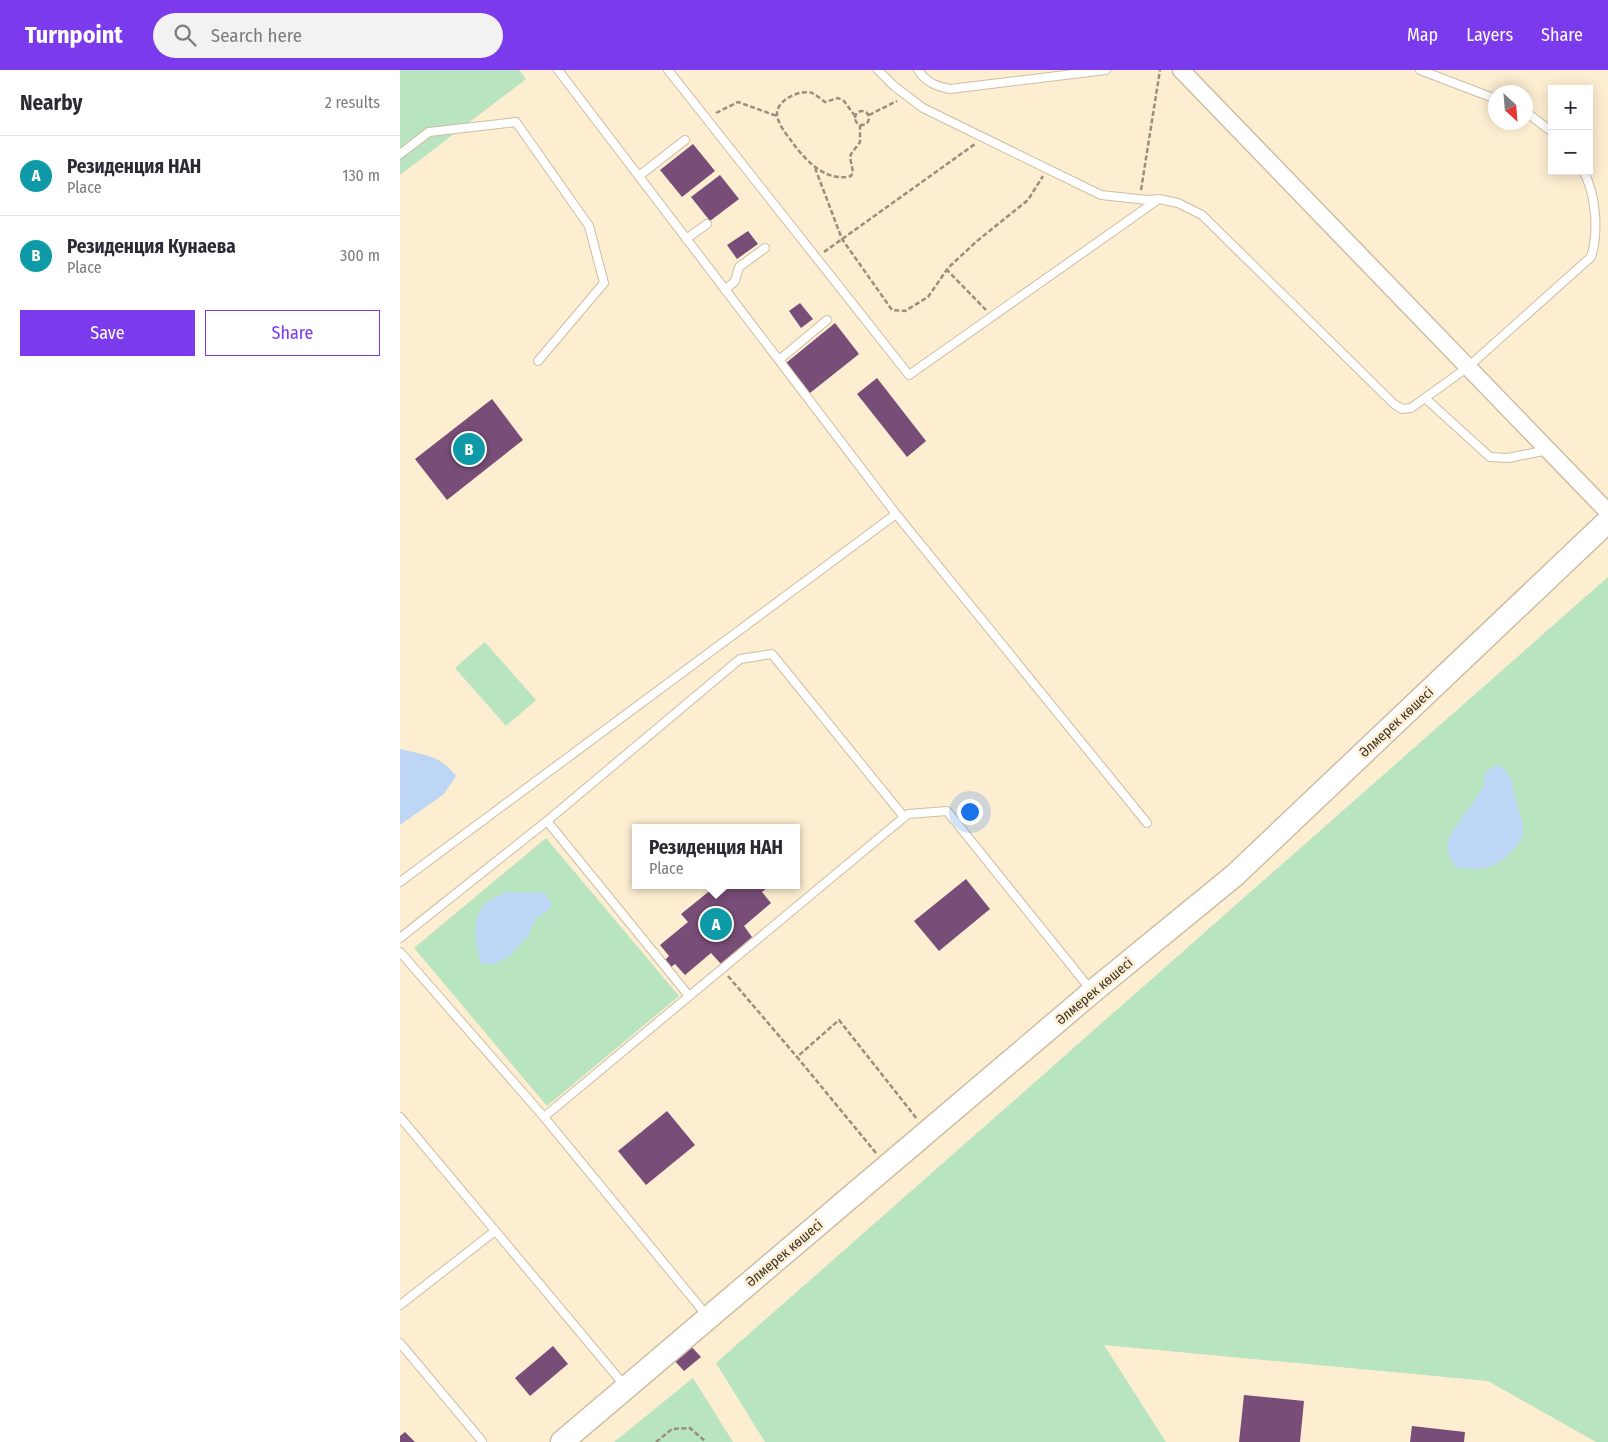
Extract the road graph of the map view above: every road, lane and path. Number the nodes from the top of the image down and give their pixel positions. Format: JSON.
{"nodes":[{"id":1,"x":558,"y":70,"type":"edge"},
{"id":2,"x":668,"y":70,"type":"edge"},
{"id":3,"x":878,"y":70,"type":"edge"},
{"id":4,"x":918,"y":70,"type":"edge"},
{"id":5,"x":1106,"y":70,"type":"edge"},
{"id":6,"x":1160,"y":70,"type":"edge"},
{"id":7,"x":1181,"y":70,"type":"edge"},
{"id":8,"x":1420,"y":70,"type":"edge"},
{"id":9,"x":1091,"y":71,"type":"edge"},
{"id":10,"x":1488,"y":95,"type":"edge"},
{"id":11,"x":907,"y":96,"type":"junction"},
{"id":12,"x":869,"y":115,"type":"junction"},
{"id":13,"x":777,"y":116,"type":"junction"},
{"id":14,"x":855,"y":116,"type":"junction"},
{"id":15,"x":1533,"y":117,"type":"edge"},
{"id":16,"x":706,"y":118,"type":"junction"},
{"id":17,"x":860,"y":126,"type":"junction"},
{"id":18,"x":1549,"y":130,"type":"edge"},
{"id":19,"x":984,"y":138,"type":"junction"},
{"id":20,"x":685,"y":140,"type":"dead end"},
{"id":21,"x":400,"y":154,"type":"edge"},
{"id":22,"x":815,"y":168,"type":"junction"},
{"id":23,"x":1048,"y":168,"type":"junction"},
{"id":24,"x":1585,"y":175,"type":"edge"},
{"id":25,"x":639,"y":176,"type":"junction"},
{"id":26,"x":1139,"y":199,"type":"junction"},
{"id":27,"x":1159,"y":199,"type":"junction"},
{"id":28,"x":706,"y":224,"type":"dead end"},
{"id":29,"x":686,"y":238,"type":"junction"},
{"id":30,"x":842,"y":239,"type":"junction"},
{"id":31,"x":765,"y":248,"type":"dead end"},
{"id":32,"x":816,"y":258,"type":"junction"},
{"id":33,"x":946,"y":269,"type":"junction"},
{"id":34,"x":726,"y":290,"type":"junction"},
{"id":35,"x":993,"y":316,"type":"junction"},
{"id":36,"x":827,"y":320,"type":"dead end"},
{"id":37,"x":779,"y":360,"type":"junction"},
{"id":38,"x":538,"y":361,"type":"dead end"},
{"id":39,"x":1468,"y":367,"type":"junction"},
{"id":40,"x":1425,"y":398,"type":"junction"},
{"id":41,"x":1548,"y":450,"type":"junction"},
{"id":42,"x":1608,"y":512,"type":"edge"},
{"id":43,"x":896,"y":514,"type":"junction"},
{"id":44,"x":1608,"y":521,"type":"edge"},
{"id":45,"x":904,"y":817,"type":"junction"},
{"id":46,"x":547,"y":821,"type":"junction"},
{"id":47,"x":1147,"y":823,"type":"dead end"},
{"id":48,"x":400,"y":882,"type":"edge"},
{"id":49,"x":400,"y":938,"type":"edge"},
{"id":50,"x":400,"y":952,"type":"edge"},
{"id":51,"x":722,"y":969,"type":"junction"},
{"id":52,"x":1092,"y":992,"type":"junction"},
{"id":53,"x":689,"y":996,"type":"junction"},
{"id":54,"x":797,"y":1057,"type":"junction"},
{"id":55,"x":544,"y":1117,"type":"junction"},
{"id":56,"x":400,"y":1118,"type":"edge"},
{"id":57,"x":928,"y":1132,"type":"junction"},
{"id":58,"x":886,"y":1166,"type":"junction"},
{"id":59,"x":495,"y":1231,"type":"junction"},
{"id":60,"x":400,"y":1305,"type":"edge"},
{"id":61,"x":709,"y":1317,"type":"junction"},
{"id":62,"x":400,"y":1343,"type":"edge"},
{"id":63,"x":626,"y":1387,"type":"junction"},
{"id":64,"x":482,"y":1441,"type":"edge"},
{"id":65,"x":562,"y":1442,"type":"edge"},
{"id":66,"x":656,"y":1442,"type":"edge"},
{"id":67,"x":706,"y":1442,"type":"edge"}],
"edges":[{"from":1,"to":25,"type":"lane"},
{"from":2,"to":16,"type":"lane"},
{"from":3,"to":11,"type":"lane"},
{"from":4,"to":9,"type":"lane"},
{"from":5,"to":9,"type":"lane"},
{"from":6,"to":26,"type":"path"},
{"from":7,"to":39,"type":"street"},
{"from":8,"to":10,"type":"lane"},
{"from":11,"to":12,"type":"path"},
{"from":11,"to":19,"type":"lane"},
{"from":12,"to":14,"type":"path"},
{"from":12,"to":17,"type":"path"},
{"from":13,"to":14,"type":"path"},
{"from":13,"to":16,"type":"path"},
{"from":13,"to":22,"type":"path"},
{"from":14,"to":17,"type":"path"},
{"from":15,"to":18,"type":"lane"},
{"from":16,"to":32,"type":"lane"},
{"from":17,"to":22,"type":"path"},
{"from":19,"to":23,"type":"lane"},
{"from":19,"to":30,"type":"path"},
{"from":20,"to":25,"type":"lane"},
{"from":21,"to":38,"type":"lane"},
{"from":22,"to":30,"type":"path"},
{"from":23,"to":26,"type":"lane"},
{"from":23,"to":33,"type":"path"},
{"from":24,"to":39,"type":"lane"},
{"from":25,"to":29,"type":"lane"},
{"from":26,"to":27,"type":"lane"},
{"from":27,"to":35,"type":"lane"},
{"from":27,"to":40,"type":"lane"},
{"from":28,"to":29,"type":"lane"},
{"from":29,"to":34,"type":"lane"},
{"from":30,"to":32,"type":"path"},
{"from":30,"to":33,"type":"path"},
{"from":31,"to":34,"type":"lane"},
{"from":32,"to":35,"type":"lane"},
{"from":33,"to":35,"type":"path"},
{"from":34,"to":37,"type":"lane"},
{"from":36,"to":37,"type":"lane"},
{"from":37,"to":43,"type":"lane"},
{"from":39,"to":40,"type":"lane"},
{"from":39,"to":41,"type":"street"},
{"from":40,"to":41,"type":"lane"},
{"from":41,"to":42,"type":"street"},
{"from":43,"to":47,"type":"lane"},
{"from":43,"to":48,"type":"lane"},
{"from":44,"to":52,"type":"street","name":"Әлмерек көшесі"},
{"from":45,"to":46,"type":"lane"},
{"from":45,"to":51,"type":"lane"},
{"from":45,"to":52,"type":"lane"},
{"from":46,"to":49,"type":"lane"},
{"from":46,"to":53,"type":"lane"},
{"from":50,"to":55,"type":"lane"},
{"from":51,"to":53,"type":"lane"},
{"from":51,"to":54,"type":"path"},
{"from":52,"to":57,"type":"street","name":"Әлмерек көшесі"},
{"from":53,"to":55,"type":"lane"},
{"from":54,"to":57,"type":"path"},
{"from":54,"to":58,"type":"path"},
{"from":55,"to":61,"type":"lane"},
{"from":56,"to":59,"type":"lane"},
{"from":57,"to":58,"type":"street","name":"Әлмерек көшесі"},
{"from":58,"to":61,"type":"street","name":"Әлмерек көшесі"},
{"from":59,"to":60,"type":"lane"},
{"from":59,"to":63,"type":"lane"},
{"from":61,"to":63,"type":"street","name":"Әлмерек көшесі"},
{"from":62,"to":64,"type":"lane"},
{"from":63,"to":65,"type":"street","name":"Әлмерек көшесі"},
{"from":66,"to":67,"type":"path"}]}
